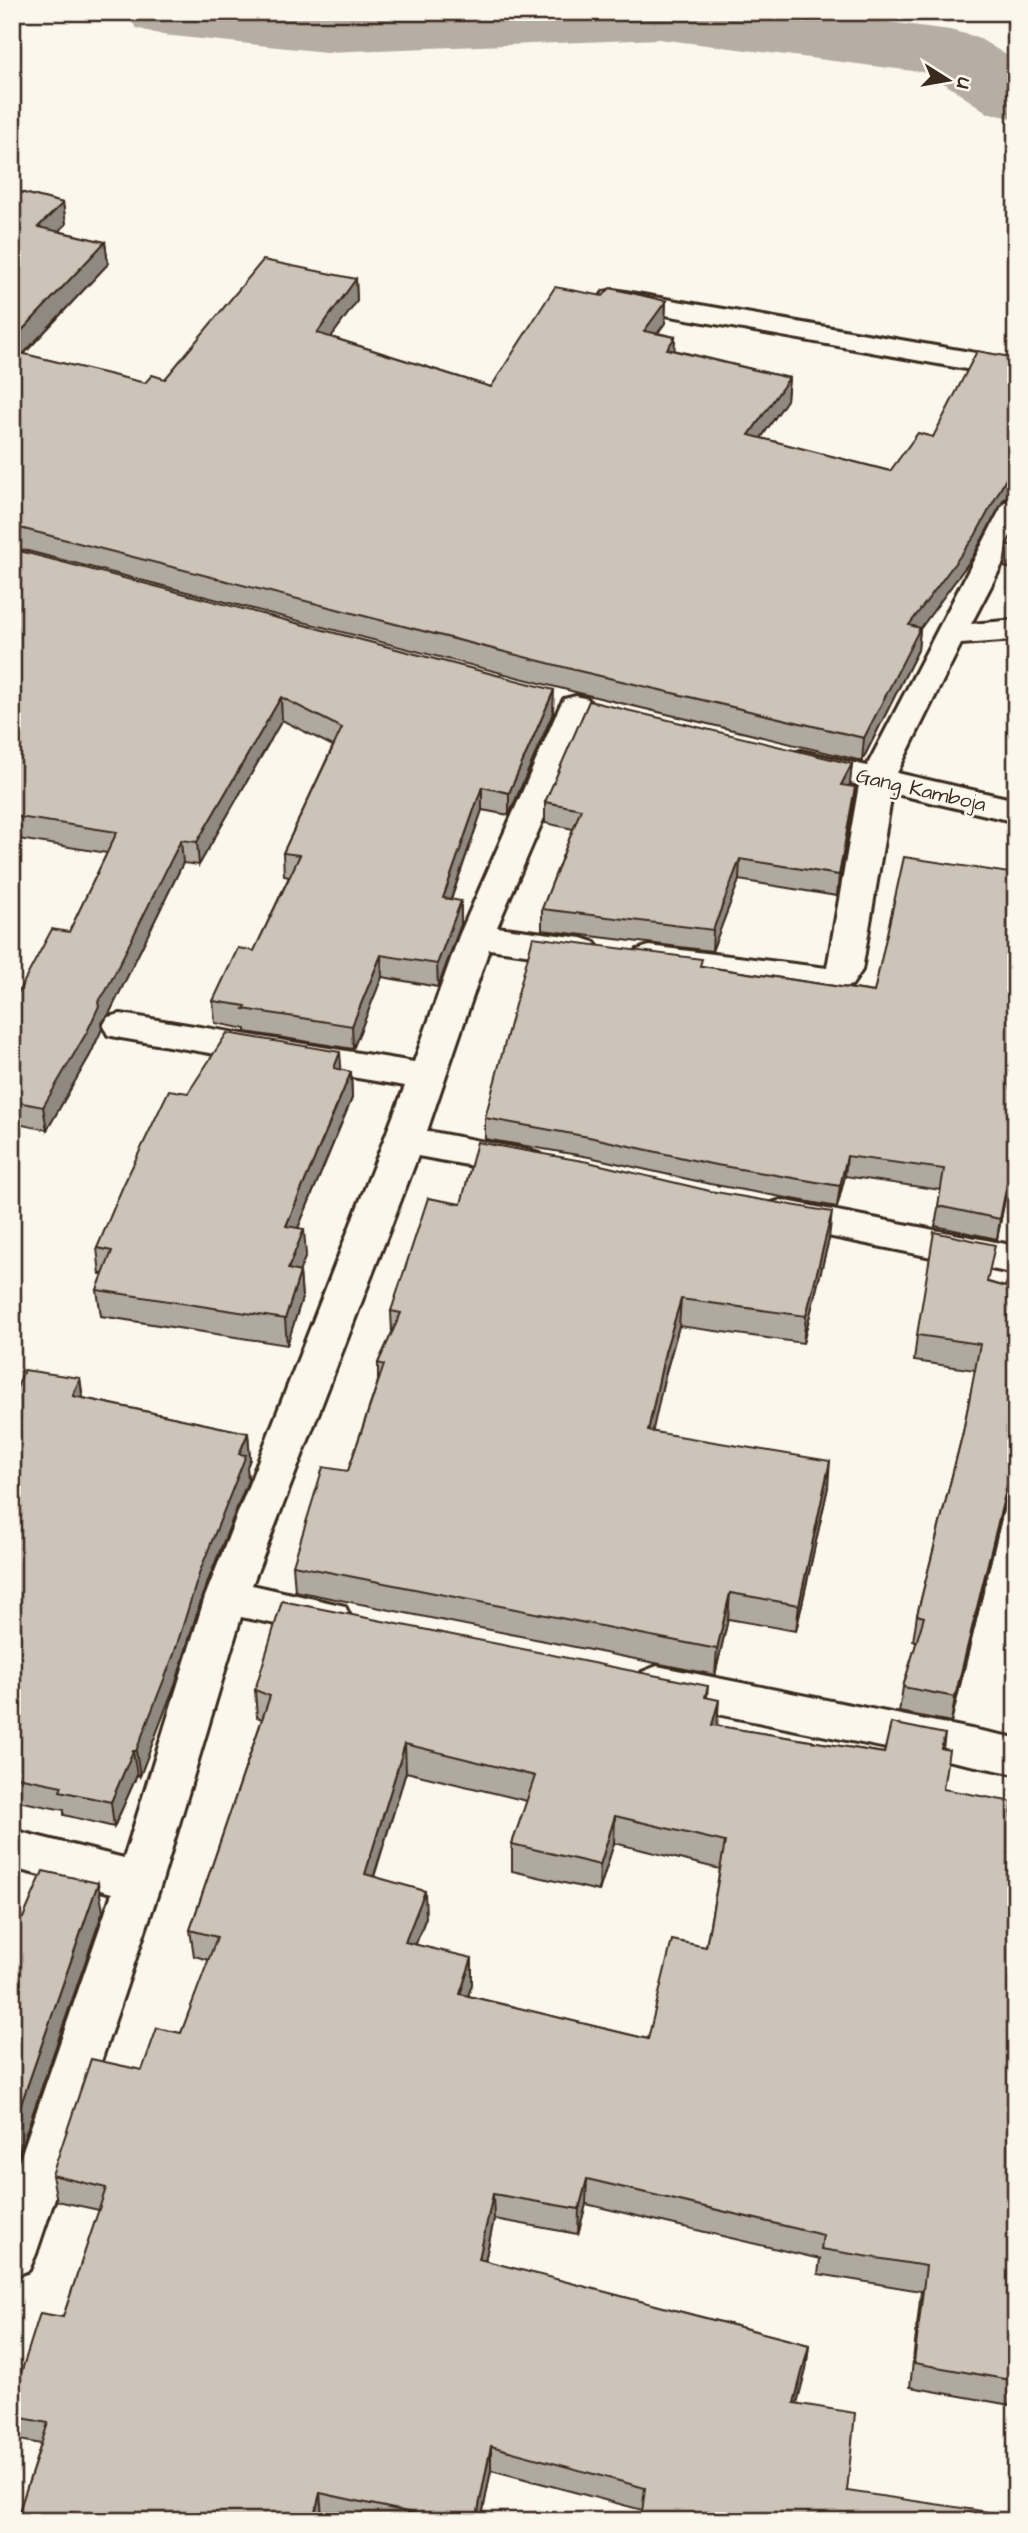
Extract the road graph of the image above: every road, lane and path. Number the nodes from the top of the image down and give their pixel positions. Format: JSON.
{"nodes":[{"id":1,"x":594,"y":295,"type":"edge"},
{"id":2,"x":1016,"y":369,"type":"edge"},
{"id":3,"x":1016,"y":508,"type":"edge"},
{"id":4,"x":1016,"y":630,"type":"edge"},
{"id":5,"x":948,"y":635,"type":"junction"},
{"id":6,"x":576,"y":706,"type":"dead end"},
{"id":7,"x":771,"y":754,"type":"edge"},
{"id":8,"x":877,"y":780,"type":"junction"},
{"id":9,"x":1016,"y":811,"type":"edge"},
{"id":10,"x":476,"y":936,"type":"junction"},
{"id":11,"x":121,"y":1026,"type":"dead end"},
{"id":12,"x":426,"y":1077,"type":"junction"},
{"id":13,"x":405,"y":1140,"type":"junction"},
{"id":14,"x":563,"y":1169,"type":"edge"},
{"id":15,"x":750,"y":1208,"type":"edge"},
{"id":16,"x":1016,"y":1260,"type":"edge"},
{"id":17,"x":226,"y":1597,"type":"junction"},
{"id":18,"x":362,"y":1625,"type":"edge"},
{"id":19,"x":621,"y":1677,"type":"edge"},
{"id":20,"x":1016,"y":1756,"type":"edge"},
{"id":21,"x":12,"y":1849,"type":"edge"},
{"id":22,"x":139,"y":1881,"type":"junction"},
{"id":23,"x":12,"y":2254,"type":"edge"}],
"edges":[{"from":1,"to":2,"type":"street"},
{"from":3,"to":5,"type":"street"},
{"from":4,"to":5,"type":"street"},
{"from":5,"to":8,"type":"street"},
{"from":6,"to":10,"type":"street"},
{"from":7,"to":8,"type":"street","name":"Gang Kamboja"},
{"from":8,"to":9,"type":"street","name":"Gang Kamboja"},
{"from":8,"to":10,"type":"street"},
{"from":10,"to":12,"type":"street"},
{"from":11,"to":12,"type":"street"},
{"from":12,"to":13,"type":"street"},
{"from":13,"to":14,"type":"street"},
{"from":13,"to":17,"type":"street"},
{"from":15,"to":16,"type":"street"},
{"from":17,"to":18,"type":"street"},
{"from":17,"to":22,"type":"street"},
{"from":19,"to":20,"type":"street"},
{"from":21,"to":22,"type":"street"},
{"from":22,"to":23,"type":"street"}]}
